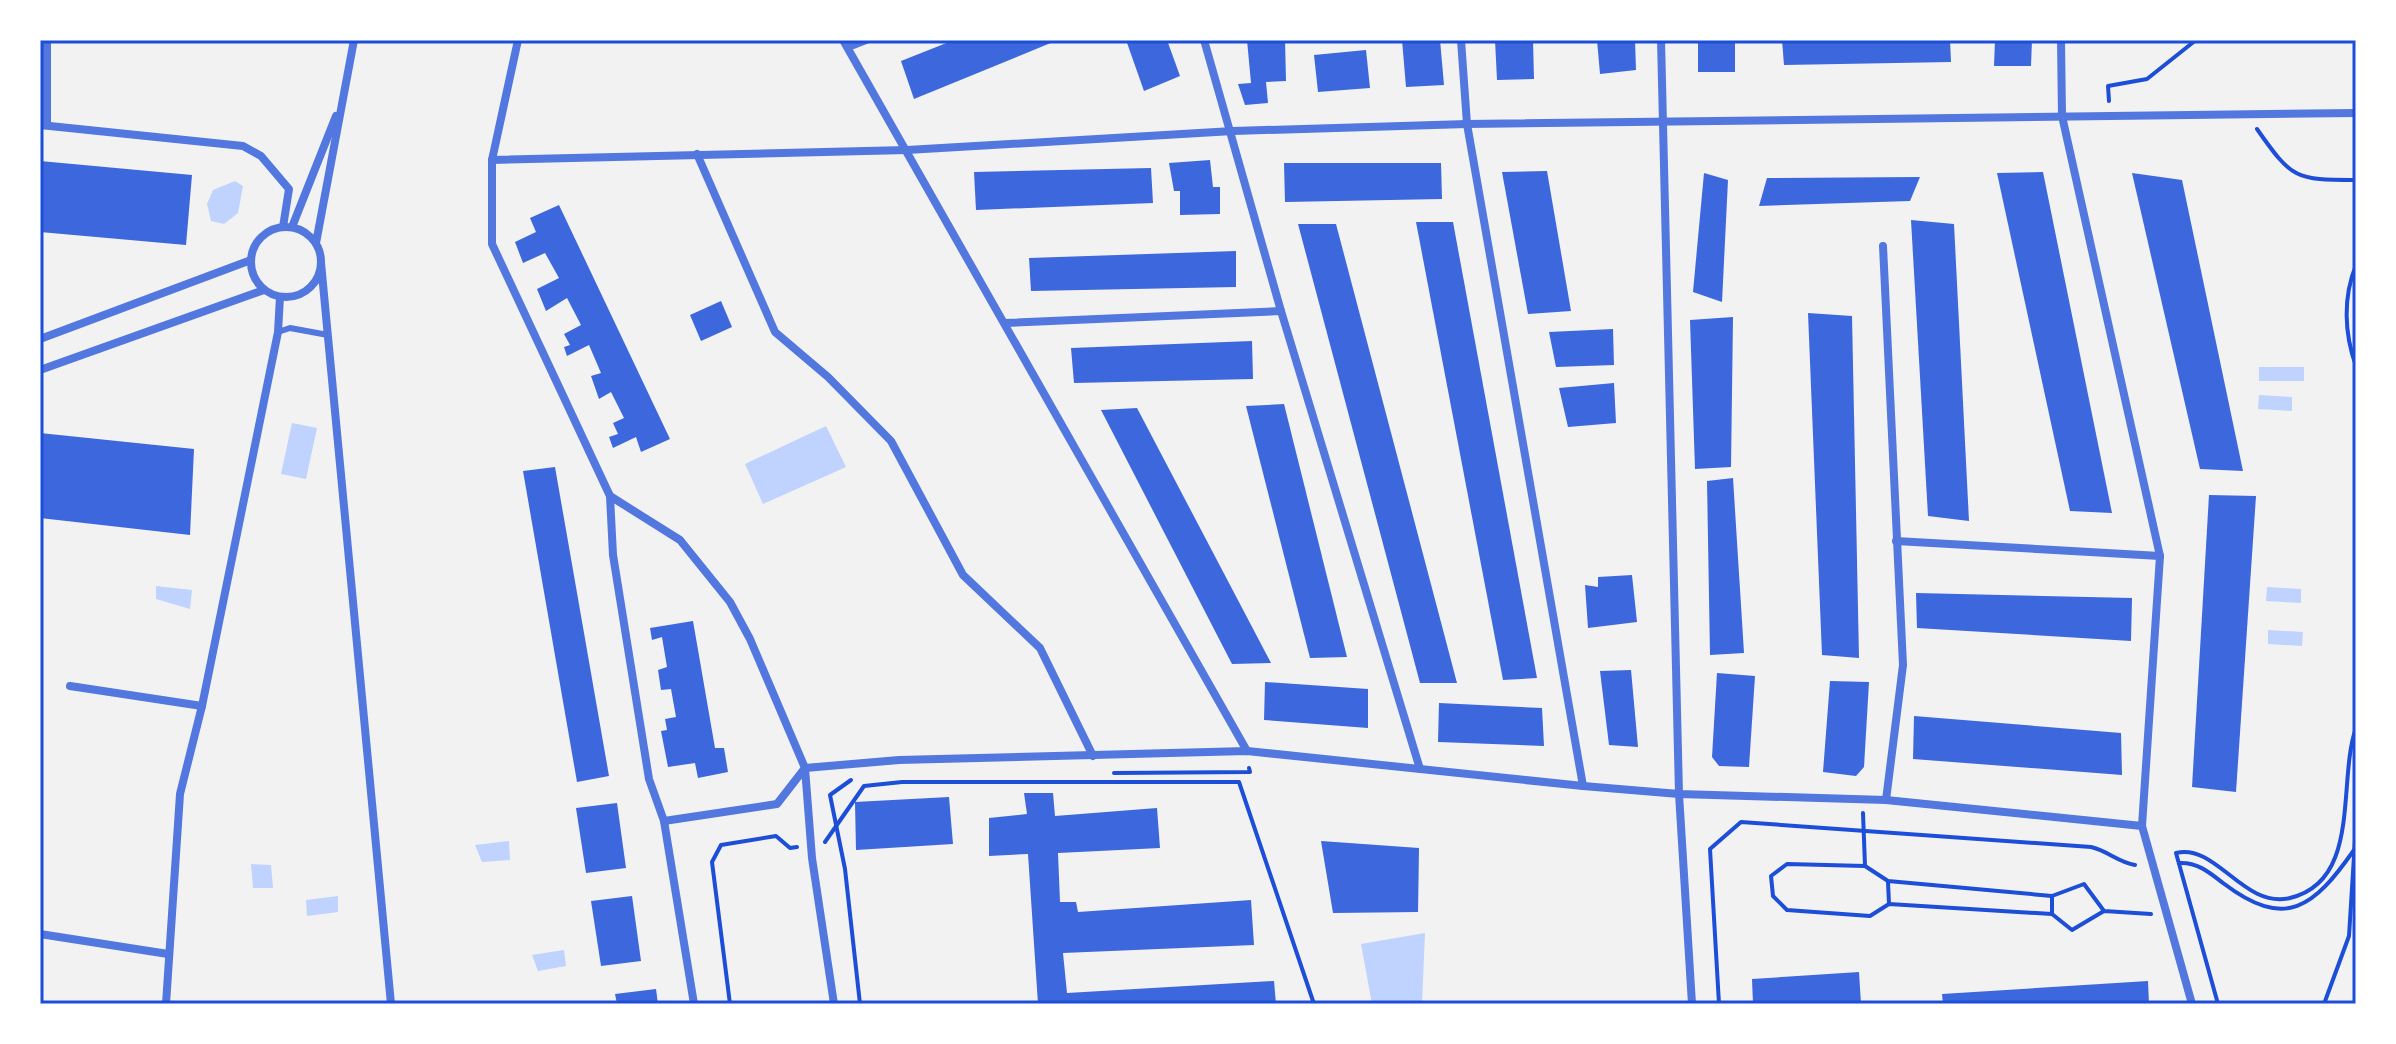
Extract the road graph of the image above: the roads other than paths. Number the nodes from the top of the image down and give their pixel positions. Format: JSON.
{"nodes":[{"id":1,"x":47,"y":40,"type":"edge"},
{"id":2,"x":354,"y":40,"type":"edge"},
{"id":3,"x":518,"y":40,"type":"edge"},
{"id":4,"x":866,"y":40,"type":"edge"},
{"id":5,"x":1204,"y":40,"type":"edge"},
{"id":6,"x":1461,"y":40,"type":"edge"},
{"id":7,"x":1661,"y":40,"type":"edge"},
{"id":8,"x":2061,"y":40,"type":"edge"},
{"id":9,"x":846,"y":44,"type":"edge"},
{"id":10,"x":344,"y":97,"type":"junction"},
{"id":11,"x":2356,"y":113,"type":"edge"},
{"id":12,"x":2062,"y":116,"type":"junction"},
{"id":13,"x":1661,"y":119,"type":"junction"},
{"id":14,"x":1467,"y":124,"type":"junction"},
{"id":15,"x":43,"y":125,"type":"edge"},
{"id":16,"x":1233,"y":131,"type":"junction"},
{"id":17,"x":907,"y":150,"type":"junction"},
{"id":18,"x":697,"y":154,"type":"junction"},
{"id":19,"x":492,"y":160,"type":"junction"},
{"id":20,"x":287,"y":227,"type":"junction"},
{"id":21,"x":316,"y":243,"type":"junction"},
{"id":22,"x":1883,"y":246,"type":"dead end"},
{"id":23,"x":251,"y":260,"type":"junction"},
{"id":24,"x":321,"y":263,"type":"junction"},
{"id":25,"x":264,"y":290,"type":"junction"},
{"id":26,"x":280,"y":297,"type":"junction"},
{"id":27,"x":1281,"y":311,"type":"junction"},
{"id":28,"x":1005,"y":323,"type":"junction"},
{"id":29,"x":278,"y":332,"type":"junction"},
{"id":30,"x":328,"y":335,"type":"junction"},
{"id":31,"x":40,"y":339,"type":"edge"},
{"id":32,"x":40,"y":370,"type":"edge"},
{"id":33,"x":610,"y":496,"type":"junction"},
{"id":34,"x":1896,"y":541,"type":"junction"},
{"id":35,"x":2160,"y":556,"type":"junction"},
{"id":36,"x":70,"y":686,"type":"dead end"},
{"id":37,"x":202,"y":706,"type":"junction"},
{"id":38,"x":1247,"y":751,"type":"junction"},
{"id":39,"x":1093,"y":756,"type":"junction"},
{"id":40,"x":805,"y":768,"type":"junction"},
{"id":41,"x":1420,"y":769,"type":"junction"},
{"id":42,"x":1583,"y":786,"type":"junction"},
{"id":43,"x":1679,"y":794,"type":"junction"},
{"id":44,"x":1886,"y":800,"type":"junction"},
{"id":45,"x":664,"y":821,"type":"junction"},
{"id":46,"x":2142,"y":826,"type":"junction"},
{"id":47,"x":40,"y":934,"type":"edge"},
{"id":48,"x":168,"y":954,"type":"junction"},
{"id":49,"x":166,"y":1004,"type":"edge"},
{"id":50,"x":391,"y":1004,"type":"edge"},
{"id":51,"x":694,"y":1004,"type":"edge"},
{"id":52,"x":834,"y":1004,"type":"edge"},
{"id":53,"x":1692,"y":1004,"type":"edge"},
{"id":54,"x":2192,"y":1004,"type":"edge"}],
"edges":[{"from":1,"to":15,"type":"street"},
{"from":2,"to":10,"type":"street"},
{"from":3,"to":19,"type":"street"},
{"from":4,"to":9,"type":"street"},
{"from":5,"to":16,"type":"street"},
{"from":6,"to":14,"type":"street"},
{"from":7,"to":13,"type":"street"},
{"from":8,"to":12,"type":"street"},
{"from":9,"to":17,"type":"street"},
{"from":10,"to":20,"type":"street"},
{"from":10,"to":21,"type":"street"},
{"from":11,"to":12,"type":"street"},
{"from":12,"to":13,"type":"street"},
{"from":12,"to":35,"type":"street"},
{"from":13,"to":14,"type":"street"},
{"from":13,"to":43,"type":"street"},
{"from":14,"to":16,"type":"street"},
{"from":14,"to":42,"type":"street"},
{"from":15,"to":20,"type":"street"},
{"from":16,"to":17,"type":"street"},
{"from":16,"to":27,"type":"street"},
{"from":17,"to":18,"type":"street"},
{"from":17,"to":28,"type":"street"},
{"from":18,"to":19,"type":"street"},
{"from":18,"to":39,"type":"street"},
{"from":19,"to":33,"type":"street"},
{"from":20,"to":21,"type":"street"},
{"from":20,"to":23,"type":"street"},
{"from":21,"to":24,"type":"street"},
{"from":22,"to":34,"type":"street"},
{"from":23,"to":25,"type":"street"},
{"from":23,"to":31,"type":"street"},
{"from":24,"to":26,"type":"street"},
{"from":24,"to":30,"type":"street"},
{"from":25,"to":26,"type":"street"},
{"from":25,"to":32,"type":"street"},
{"from":26,"to":29,"type":"street"},
{"from":27,"to":28,"type":"street"},
{"from":27,"to":41,"type":"street"},
{"from":28,"to":38,"type":"street"},
{"from":29,"to":30,"type":"lane"},
{"from":29,"to":37,"type":"street"},
{"from":30,"to":50,"type":"street"},
{"from":33,"to":40,"type":"street"},
{"from":33,"to":45,"type":"street"},
{"from":34,"to":35,"type":"street"},
{"from":34,"to":44,"type":"street"},
{"from":35,"to":46,"type":"street"},
{"from":36,"to":37,"type":"street"},
{"from":37,"to":48,"type":"street"},
{"from":38,"to":39,"type":"street"},
{"from":38,"to":41,"type":"street"},
{"from":39,"to":40,"type":"street"},
{"from":40,"to":45,"type":"street"},
{"from":40,"to":52,"type":"street"},
{"from":41,"to":42,"type":"street"},
{"from":42,"to":43,"type":"street"},
{"from":43,"to":44,"type":"street"},
{"from":43,"to":53,"type":"street"},
{"from":44,"to":46,"type":"street"},
{"from":45,"to":51,"type":"street"},
{"from":46,"to":54,"type":"street"},
{"from":47,"to":48,"type":"street"},
{"from":48,"to":49,"type":"street"}]}
